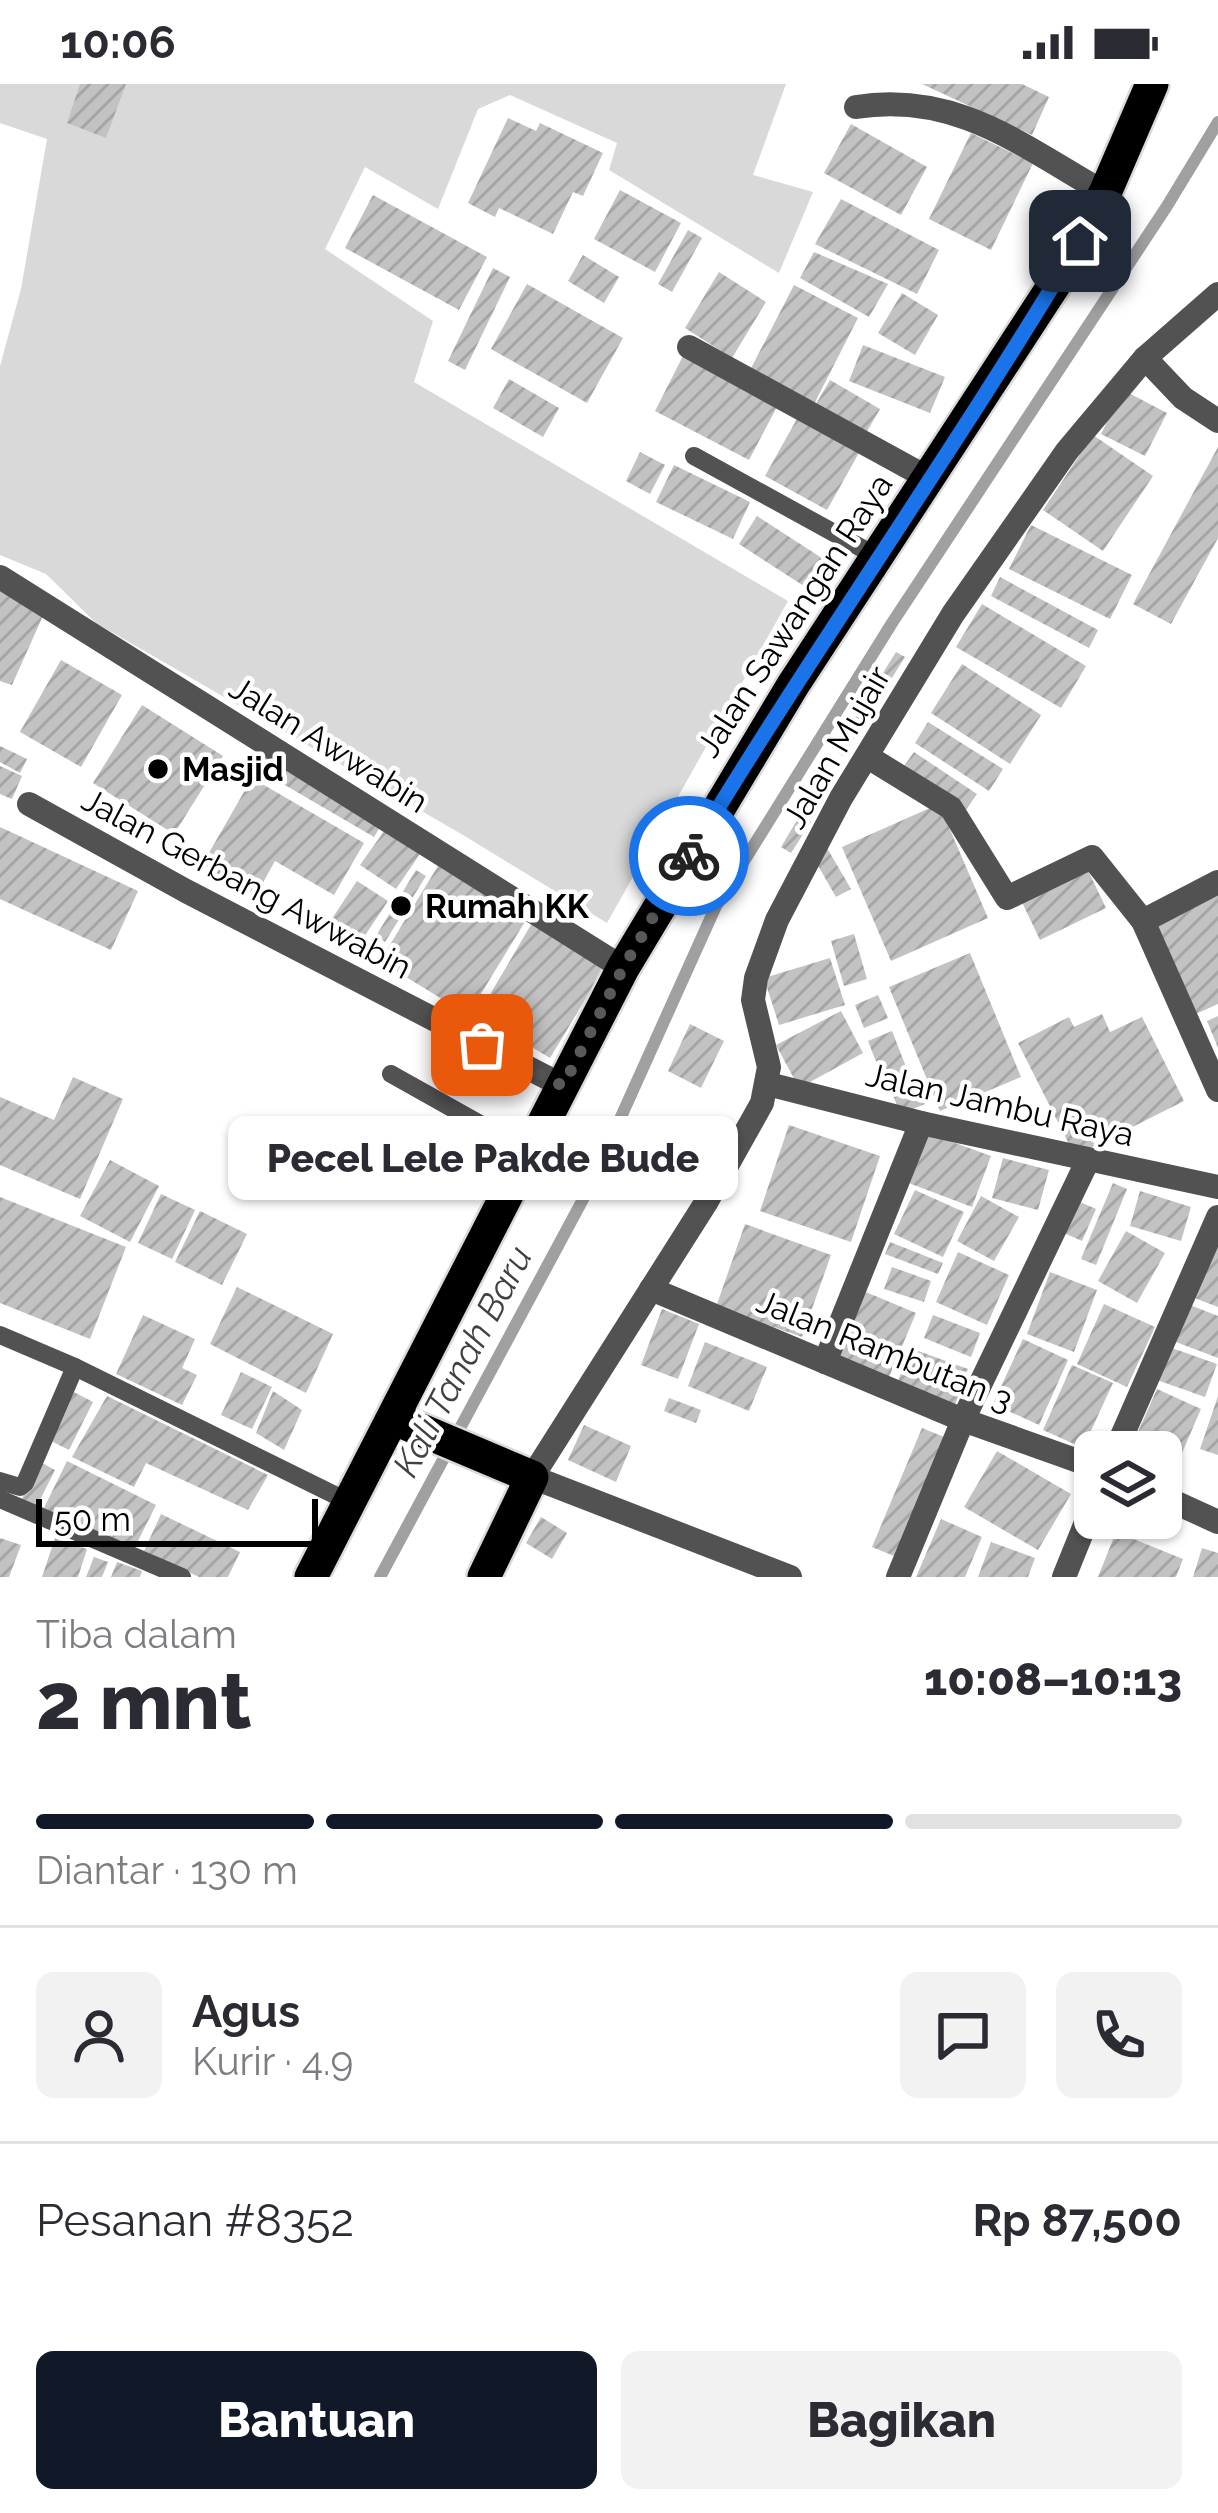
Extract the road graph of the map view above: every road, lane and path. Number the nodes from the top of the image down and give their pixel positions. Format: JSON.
{"nodes":[{"id":1,"x":1152,"y":84,"type":"edge"},
{"id":2,"x":856,"y":107,"type":"dead end"},
{"id":3,"x":1105,"y":193,"type":"junction"},
{"id":4,"x":1218,"y":294,"type":"edge"},
{"id":5,"x":689,"y":347,"type":"dead end"},
{"id":6,"x":1145,"y":358,"type":"junction"},
{"id":7,"x":1218,"y":421,"type":"edge"},
{"id":8,"x":694,"y":456,"type":"dead end"},
{"id":9,"x":928,"y":478,"type":"junction"},
{"id":10,"x":876,"y":556,"type":"junction"},
{"id":11,"x":0,"y":578,"type":"edge"},
{"id":12,"x":868,"y":757,"type":"junction"},
{"id":13,"x":29,"y":804,"type":"dead end"},
{"id":14,"x":1218,"y":882,"type":"edge"},
{"id":15,"x":1143,"y":921,"type":"junction"},
{"id":16,"x":623,"y":968,"type":"junction"},
{"id":17,"x":391,"y":1074,"type":"dead end"},
{"id":18,"x":768,"y":1084,"type":"junction"},
{"id":19,"x":563,"y":1086,"type":"junction"},
{"id":20,"x":1218,"y":1090,"type":"edge"},
{"id":21,"x":921,"y":1123,"type":"junction"},
{"id":22,"x":530,"y":1152,"type":"junction"},
{"id":23,"x":1088,"y":1160,"type":"junction"},
{"id":24,"x":1218,"y":1187,"type":"edge"},
{"id":25,"x":1218,"y":1216,"type":"edge"},
{"id":26,"x":651,"y":1289,"type":"junction"},
{"id":27,"x":0,"y":1335,"type":"edge"},
{"id":28,"x":825,"y":1362,"type":"junction"},
{"id":29,"x":75,"y":1367,"type":"junction"},
{"id":30,"x":395,"y":1418,"type":"junction"},
{"id":31,"x":963,"y":1420,"type":"junction"},
{"id":32,"x":1124,"y":1431,"type":"edge"},
{"id":33,"x":1074,"y":1460,"type":"edge"},
{"id":34,"x":532,"y":1477,"type":"junction"},
{"id":35,"x":0,"y":1481,"type":"edge"},
{"id":36,"x":0,"y":1499,"type":"edge"},
{"id":37,"x":350,"y":1503,"type":"junction"},
{"id":38,"x":1182,"y":1506,"type":"edge"},
{"id":39,"x":1218,"y":1522,"type":"edge"},
{"id":40,"x":1079,"y":1539,"type":"edge"},
{"id":41,"x":182,"y":1577,"type":"edge"},
{"id":42,"x":311,"y":1577,"type":"edge"},
{"id":43,"x":484,"y":1577,"type":"edge"},
{"id":44,"x":790,"y":1577,"type":"edge"},
{"id":45,"x":898,"y":1577,"type":"edge"},
{"id":46,"x":1064,"y":1577,"type":"edge"}],
"edges":[{"from":1,"to":3,"type":"highway","name":"Jalan Sawangan Raya"},
{"from":2,"to":3,"type":"street"},
{"from":3,"to":9,"type":"highway","name":"Jalan Sawangan Raya"},
{"from":4,"to":6,"type":"street","name":"Jalan Mujair"},
{"from":5,"to":9,"type":"street"},
{"from":6,"to":7,"type":"street"},
{"from":6,"to":12,"type":"street","name":"Jalan Mujair"},
{"from":8,"to":10,"type":"lane"},
{"from":9,"to":10,"type":"highway","name":"Jalan Sawangan Raya"},
{"from":10,"to":16,"type":"highway","name":"Jalan Sawangan Raya"},
{"from":11,"to":16,"type":"street","name":"Jalan Awwabin"},
{"from":12,"to":15,"type":"street"},
{"from":12,"to":18,"type":"street","name":"Jalan Mujair"},
{"from":13,"to":19,"type":"street","name":"Jalan Gerbang Awwabin"},
{"from":14,"to":15,"type":"street"},
{"from":15,"to":20,"type":"street"},
{"from":16,"to":19,"type":"highway","name":"Jalan Sawangan Raya"},
{"from":17,"to":22,"type":"lane"},
{"from":18,"to":21,"type":"street","name":"Jalan Jambu Raya"},
{"from":18,"to":26,"type":"street"},
{"from":19,"to":22,"type":"highway","name":"Jalan Sawangan Raya"},
{"from":21,"to":23,"type":"street","name":"Jalan Jambu Raya"},
{"from":21,"to":28,"type":"street"},
{"from":22,"to":30,"type":"highway","name":"Jalan Sawangan Raya"},
{"from":23,"to":24,"type":"street","name":"Jalan Jambu Raya"},
{"from":23,"to":31,"type":"street"},
{"from":25,"to":32,"type":"street"},
{"from":26,"to":28,"type":"street","name":"Jalan Rambutan 3"},
{"from":26,"to":34,"type":"street"},
{"from":27,"to":29,"type":"lane"},
{"from":28,"to":31,"type":"street","name":"Jalan Rambutan 3"},
{"from":29,"to":35,"type":"lane"},
{"from":29,"to":37,"type":"lane"},
{"from":30,"to":34,"type":"highway"},
{"from":30,"to":37,"type":"highway","name":"Jalan Sawangan Raya"},
{"from":31,"to":33,"type":"street","name":"Jalan Rambutan 3"},
{"from":31,"to":45,"type":"street"},
{"from":34,"to":43,"type":"highway"},
{"from":34,"to":44,"type":"street"},
{"from":36,"to":41,"type":"lane"},
{"from":37,"to":42,"type":"highway","name":"Jalan Sawangan Raya"},
{"from":38,"to":39,"type":"street"},
{"from":40,"to":46,"type":"street"}]}
